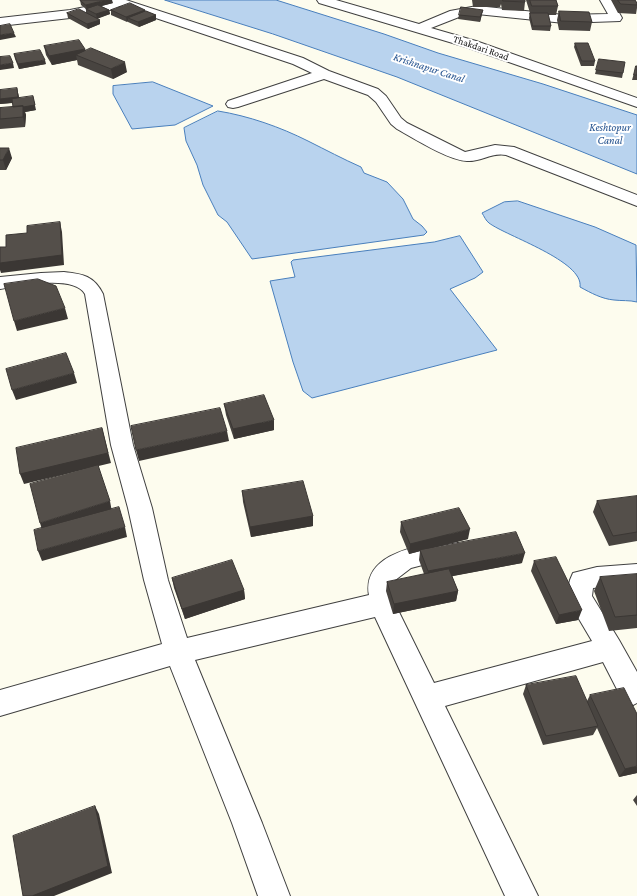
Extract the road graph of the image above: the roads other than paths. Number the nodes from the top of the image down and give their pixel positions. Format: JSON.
{"nodes":[{"id":1,"x":323,"y":0,"type":"edge"},
{"id":2,"x":606,"y":0,"type":"edge"},
{"id":3,"x":119,"y":1,"type":"edge"},
{"id":4,"x":0,"y":22,"type":"edge"},
{"id":5,"x":421,"y":28,"type":"junction"},
{"id":6,"x":324,"y":74,"type":"junction"},
{"id":7,"x":233,"y":104,"type":"dead end"},
{"id":8,"x":637,"y":104,"type":"edge"},
{"id":9,"x":637,"y":201,"type":"edge"},
{"id":10,"x":0,"y":283,"type":"edge"},
{"id":11,"x":471,"y":543,"type":"edge"},
{"id":12,"x":637,"y":574,"type":"edge"},
{"id":13,"x":384,"y":610,"type":"junction"},
{"id":14,"x":610,"y":648,"type":"junction"},
{"id":15,"x":178,"y":652,"type":"junction"},
{"id":16,"x":633,"y":692,"type":"dead end"},
{"id":17,"x":427,"y":698,"type":"junction"},
{"id":18,"x":0,"y":703,"type":"edge"},
{"id":19,"x":274,"y":896,"type":"edge"},
{"id":20,"x":522,"y":896,"type":"edge"}],
"edges":[{"from":1,"to":5,"type":"street","name":"Thakdari Road"},
{"from":2,"to":5,"type":"street"},
{"from":3,"to":4,"type":"street"},
{"from":3,"to":6,"type":"street"},
{"from":5,"to":8,"type":"street","name":"Thakdari Road"},
{"from":6,"to":7,"type":"street"},
{"from":6,"to":9,"type":"street"},
{"from":10,"to":15,"type":"street"},
{"from":11,"to":13,"type":"street"},
{"from":12,"to":14,"type":"street"},
{"from":13,"to":15,"type":"street"},
{"from":13,"to":17,"type":"street"},
{"from":14,"to":16,"type":"street"},
{"from":14,"to":17,"type":"street"},
{"from":15,"to":18,"type":"street"},
{"from":15,"to":19,"type":"street"},
{"from":17,"to":20,"type":"street"}]}
